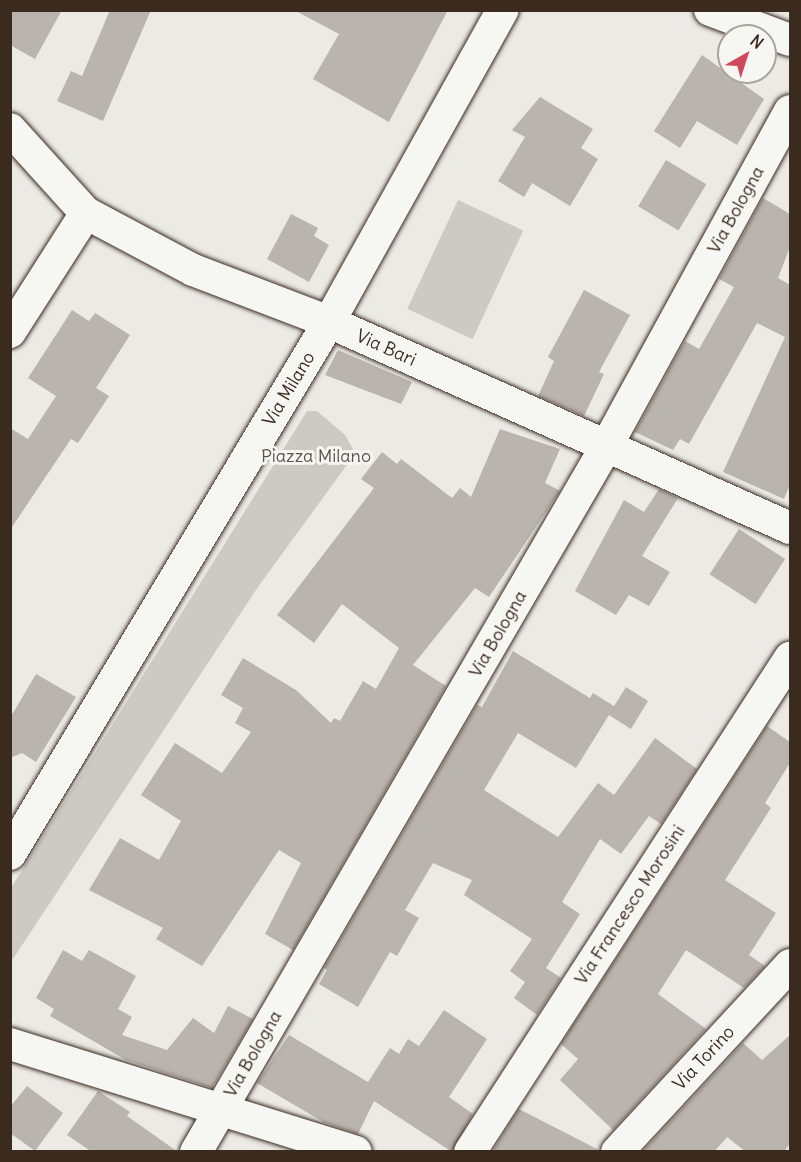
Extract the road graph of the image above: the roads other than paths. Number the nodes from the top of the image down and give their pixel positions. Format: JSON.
{"nodes":[{"id":1,"x":503,"y":10,"type":"edge"},
{"id":2,"x":710,"y":10,"type":"edge"},
{"id":3,"x":790,"y":40,"type":"edge"},
{"id":4,"x":790,"y":111,"type":"edge"},
{"id":5,"x":10,"y":129,"type":"edge"},
{"id":6,"x":86,"y":213,"type":"junction"},
{"id":7,"x":329,"y":322,"type":"junction"},
{"id":8,"x":10,"y":332,"type":"edge"},
{"id":9,"x":606,"y":447,"type":"junction"},
{"id":10,"x":790,"y":528,"type":"edge"},
{"id":11,"x":790,"y":658,"type":"edge"},
{"id":12,"x":10,"y":854,"type":"edge"},
{"id":13,"x":790,"y":965,"type":"edge"},
{"id":14,"x":10,"y":1044,"type":"edge"},
{"id":15,"x":222,"y":1107,"type":"junction"},
{"id":16,"x":196,"y":1152,"type":"edge"},
{"id":17,"x":356,"y":1152,"type":"edge"},
{"id":18,"x":470,"y":1152,"type":"edge"},
{"id":19,"x":617,"y":1152,"type":"edge"}],
"edges":[{"from":1,"to":7,"type":"street","name":"Via Milano"},
{"from":2,"to":3,"type":"street"},
{"from":4,"to":9,"type":"street","name":"Via Bologna"},
{"from":5,"to":6,"type":"street","name":"Via Bari"},
{"from":6,"to":7,"type":"street","name":"Via Bari"},
{"from":6,"to":8,"type":"street"},
{"from":7,"to":9,"type":"street","name":"Via Bari"},
{"from":7,"to":12,"type":"street","name":"Via Milano"},
{"from":9,"to":10,"type":"street","name":"Via Bari"},
{"from":9,"to":15,"type":"street","name":"Via Bologna"},
{"from":11,"to":18,"type":"street","name":"Via Francesco Morosini"},
{"from":13,"to":19,"type":"street","name":"Via Torino"},
{"from":14,"to":15,"type":"street"},
{"from":15,"to":16,"type":"street","name":"Via Bologna"},
{"from":15,"to":17,"type":"street"}]}
